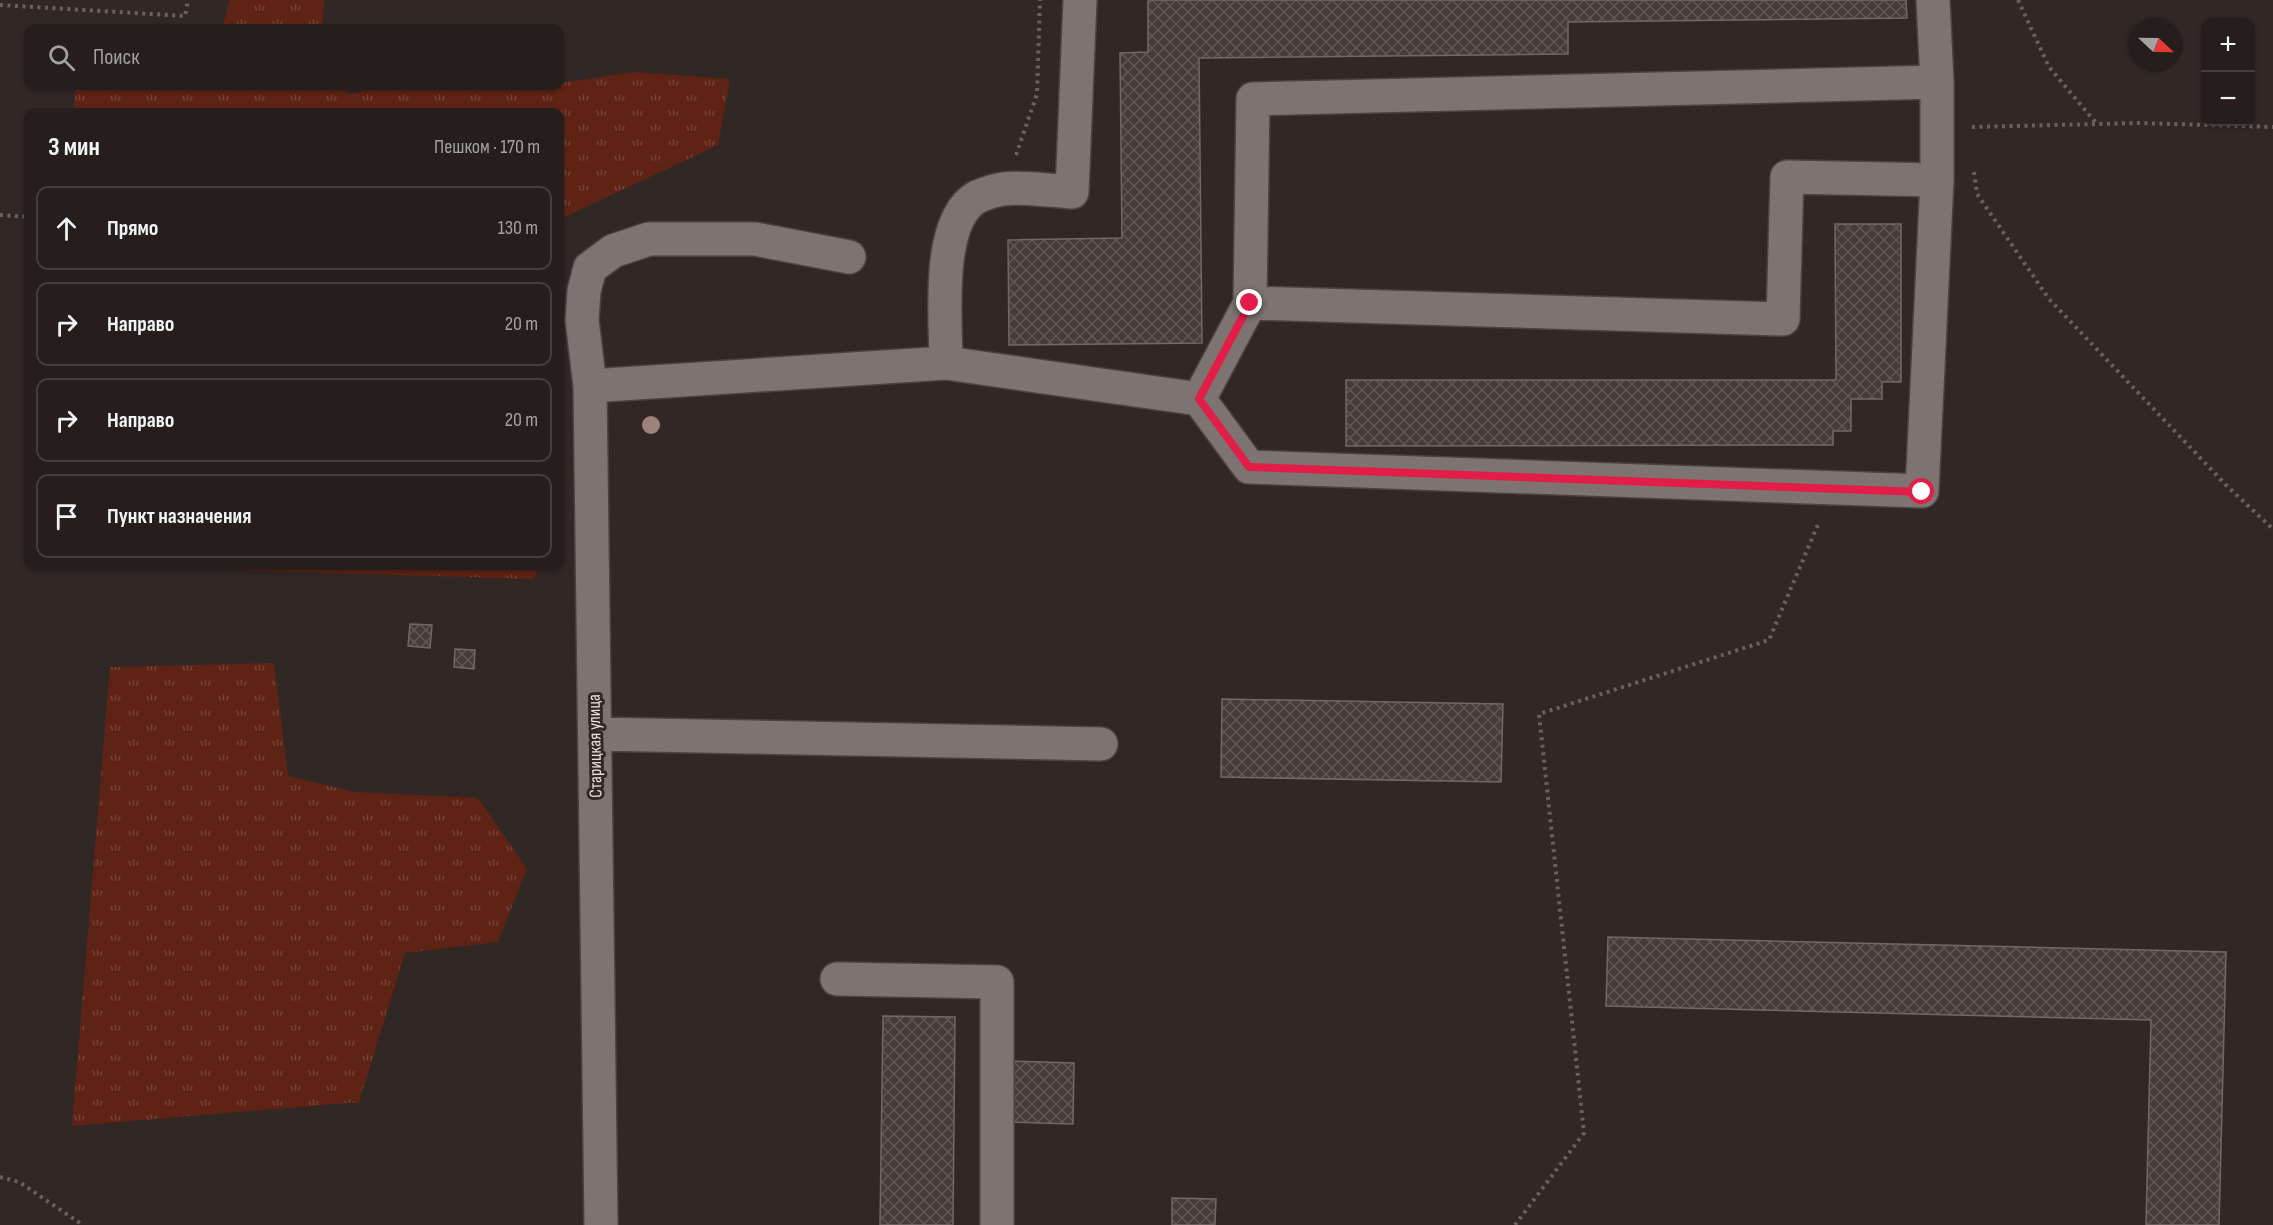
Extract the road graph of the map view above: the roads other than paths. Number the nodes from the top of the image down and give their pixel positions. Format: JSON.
{"nodes":[{"id":1,"x":1080,"y":0,"type":"edge"},
{"id":2,"x":1933,"y":0,"type":"edge"},
{"id":3,"x":1937,"y":82,"type":"junction"},
{"id":4,"x":1937,"y":180,"type":"junction"},
{"id":5,"x":849,"y":257,"type":"dead end"},
{"id":6,"x":1250,"y":303,"type":"junction"},
{"id":7,"x":946,"y":363,"type":"junction"},
{"id":8,"x":590,"y":386,"type":"junction"},
{"id":9,"x":1199,"y":399,"type":"junction"},
{"id":10,"x":595,"y":734,"type":"junction"},
{"id":11,"x":1101,"y":744,"type":"dead end"},
{"id":12,"x":837,"y":979,"type":"dead end"},
{"id":13,"x":601,"y":1225,"type":"edge"},
{"id":14,"x":997,"y":1225,"type":"edge"}],
"edges":[{"from":1,"to":7,"type":"street"},
{"from":2,"to":3,"type":"street"},
{"from":3,"to":4,"type":"street"},
{"from":3,"to":6,"type":"street"},
{"from":4,"to":6,"type":"street"},
{"from":4,"to":9,"type":"street"},
{"from":5,"to":8,"type":"street","name":"Старицкая улица"},
{"from":6,"to":9,"type":"street"},
{"from":7,"to":8,"type":"street"},
{"from":7,"to":9,"type":"street"},
{"from":8,"to":10,"type":"street","name":"Старицкая улица"},
{"from":10,"to":11,"type":"street"},
{"from":10,"to":13,"type":"street","name":"Старицкая улица"},
{"from":12,"to":14,"type":"street"}]}
